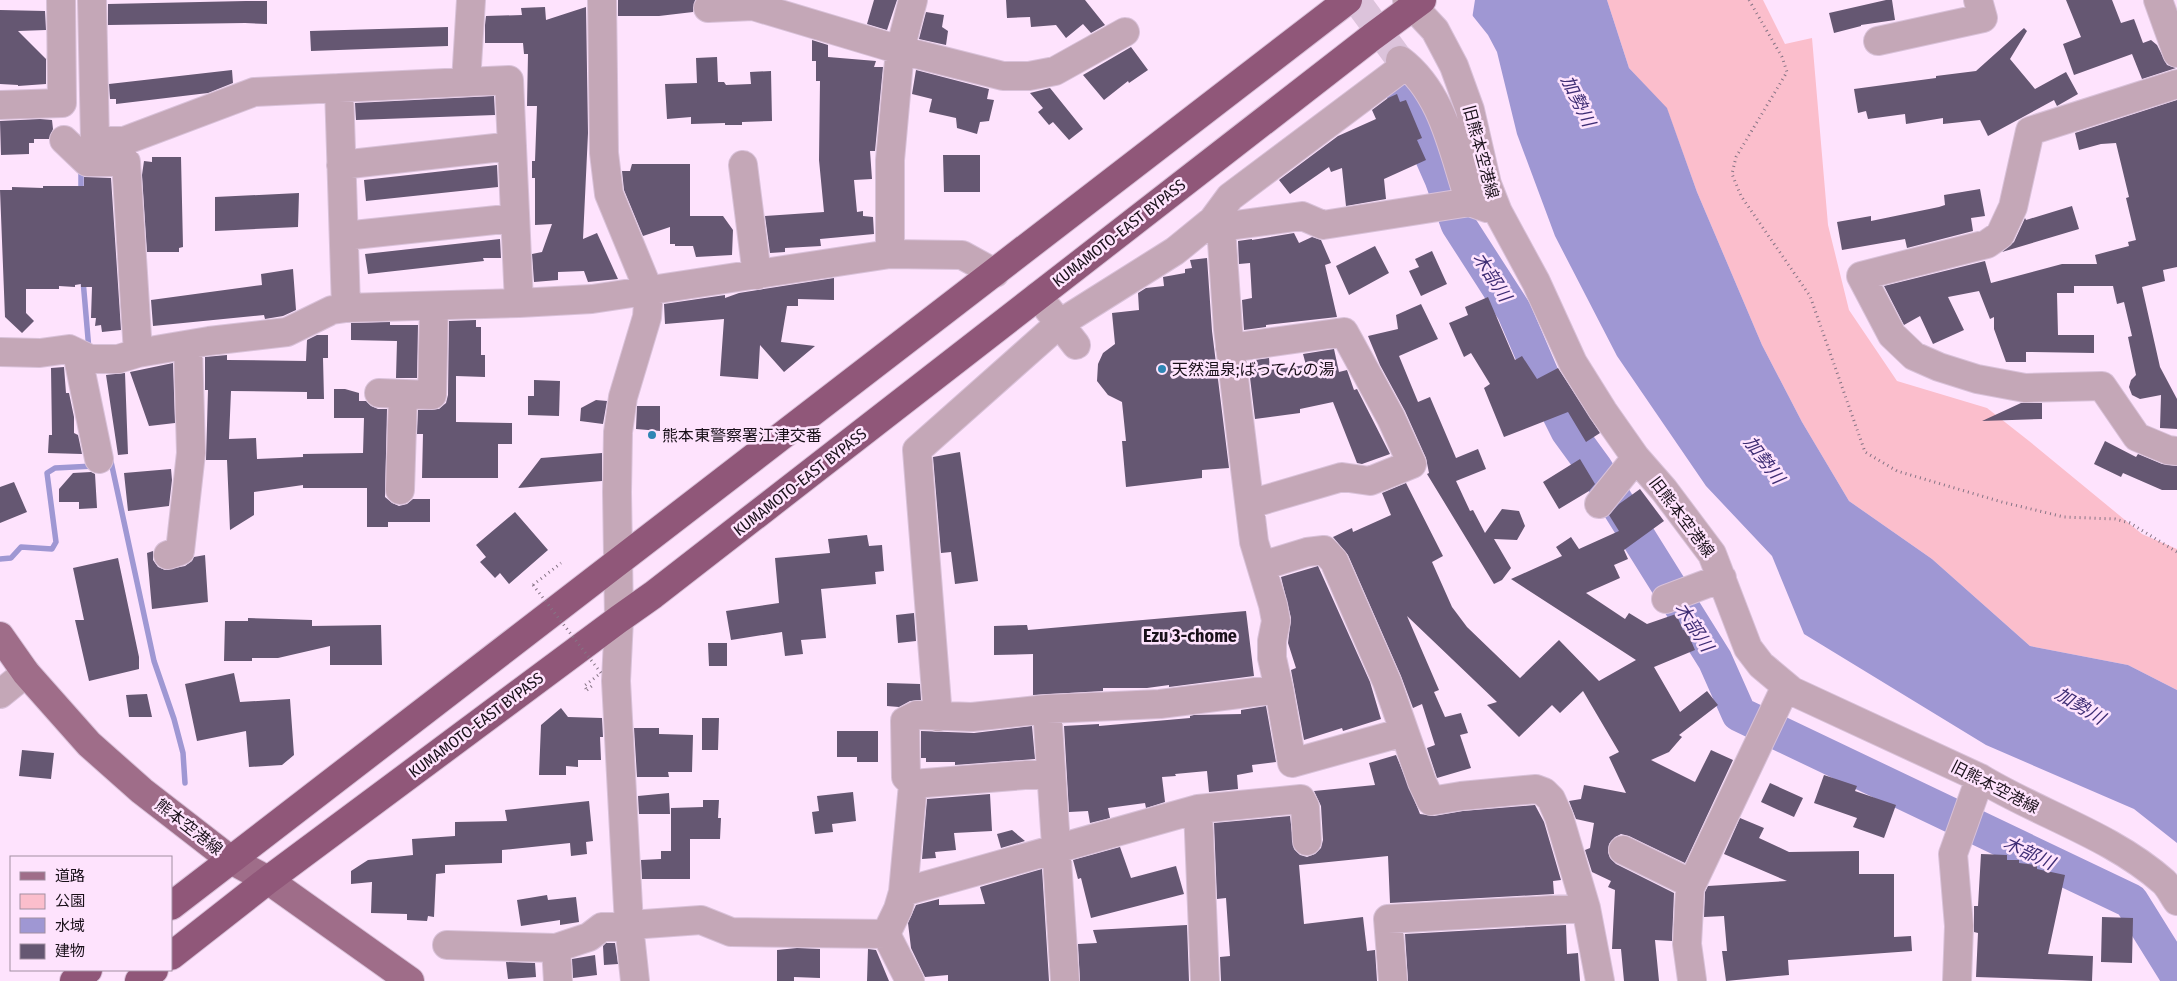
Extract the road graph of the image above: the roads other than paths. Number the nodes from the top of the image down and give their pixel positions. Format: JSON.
{"nodes":[{"id":1,"x":61,"y":0,"type":"edge"},
{"id":2,"x":92,"y":0,"type":"edge"},
{"id":3,"x":471,"y":0,"type":"edge"},
{"id":4,"x":602,"y":0,"type":"edge"},
{"id":5,"x":913,"y":0,"type":"edge"},
{"id":6,"x":1348,"y":0,"type":"edge"},
{"id":7,"x":1978,"y":0,"type":"edge"},
{"id":8,"x":2158,"y":0,"type":"edge"},
{"id":9,"x":1414,"y":2,"type":"edge"},
{"id":10,"x":708,"y":8,"type":"dead end"},
{"id":11,"x":1125,"y":32,"type":"dead end"},
{"id":12,"x":1878,"y":41,"type":"dead end"},
{"id":13,"x":900,"y":50,"type":"junction"},
{"id":14,"x":2177,"y":53,"type":"edge"},
{"id":15,"x":466,"y":82,"type":"junction"},
{"id":16,"x":2177,"y":84,"type":"edge"},
{"id":17,"x":339,"y":88,"type":"junction"},
{"id":18,"x":94,"y":101,"type":"junction"},
{"id":19,"x":62,"y":103,"type":"junction"},
{"id":20,"x":0,"y":105,"type":"edge"},
{"id":21,"x":512,"y":146,"type":"junction"},
{"id":22,"x":341,"y":165,"type":"junction"},
{"id":23,"x":743,"y":165,"type":"dead end"},
{"id":24,"x":1470,"y":202,"type":"junction"},
{"id":25,"x":1498,"y":212,"type":"junction"},
{"id":26,"x":515,"y":218,"type":"junction"},
{"id":27,"x":735,"y":221,"type":"dead end"},
{"id":28,"x":1217,"y":224,"type":"junction"},
{"id":29,"x":344,"y":236,"type":"junction"},
{"id":30,"x":890,"y":254,"type":"junction"},
{"id":31,"x":994,"y":273,"type":"junction"},
{"id":32,"x":747,"y":276,"type":"junction"},
{"id":33,"x":649,"y":291,"type":"junction"},
{"id":34,"x":1038,"y":296,"type":"junction"},
{"id":35,"x":519,"y":304,"type":"junction"},
{"id":36,"x":434,"y":306,"type":"junction"},
{"id":37,"x":346,"y":308,"type":"junction"},
{"id":38,"x":1059,"y":324,"type":"junction"},
{"id":39,"x":188,"y":345,"type":"junction"},
{"id":40,"x":1076,"y":345,"type":"dead end"},
{"id":41,"x":1230,"y":348,"type":"junction"},
{"id":42,"x":0,"y":352,"type":"edge"},
{"id":43,"x":77,"y":353,"type":"junction"},
{"id":44,"x":138,"y":353,"type":"junction"},
{"id":45,"x":2177,"y":451,"type":"edge"},
{"id":46,"x":1636,"y":458,"type":"junction"},
{"id":47,"x":99,"y":459,"type":"dead end"},
{"id":48,"x":400,"y":490,"type":"dead end"},
{"id":49,"x":1250,"y":504,"type":"junction"},
{"id":50,"x":1599,"y":504,"type":"dead end"},
{"id":51,"x":168,"y":555,"type":"dead end"},
{"id":52,"x":618,"y":563,"type":"junction"},
{"id":53,"x":1262,"y":566,"type":"junction"},
{"id":54,"x":1722,"y":578,"type":"junction"},
{"id":55,"x":1666,"y":600,"type":"dead end"},
{"id":56,"x":618,"y":619,"type":"junction"},
{"id":57,"x":0,"y":636,"type":"edge"},
{"id":58,"x":26,"y":673,"type":"junction"},
{"id":59,"x":1786,"y":686,"type":"junction"},
{"id":60,"x":1279,"y":688,"type":"junction"},
{"id":61,"x":0,"y":694,"type":"edge"},
{"id":62,"x":1047,"y":709,"type":"junction"},
{"id":63,"x":938,"y":717,"type":"junction"},
{"id":64,"x":1404,"y":732,"type":"junction"},
{"id":65,"x":1051,"y":773,"type":"junction"},
{"id":66,"x":1980,"y":778,"type":"junction"},
{"id":67,"x":914,"y":784,"type":"junction"},
{"id":68,"x":1198,"y":809,"type":"junction"},
{"id":69,"x":1307,"y":841,"type":"dead end"},
{"id":70,"x":1056,"y":848,"type":"junction"},
{"id":71,"x":1623,"y":850,"type":"dead end"},
{"id":72,"x":231,"y":860,"type":"junction"},
{"id":73,"x":268,"y":880,"type":"junction"},
{"id":74,"x":1692,"y":884,"type":"junction"},
{"id":75,"x":903,"y":892,"type":"junction"},
{"id":76,"x":2177,"y":901,"type":"edge"},
{"id":77,"x":172,"y":905,"type":"edge"},
{"id":78,"x":1586,"y":908,"type":"junction"},
{"id":79,"x":629,"y":925,"type":"junction"},
{"id":80,"x":886,"y":934,"type":"junction"},
{"id":81,"x":447,"y":945,"type":"dead end"},
{"id":82,"x":556,"y":948,"type":"junction"},
{"id":83,"x":172,"y":955,"type":"edge"},
{"id":84,"x":87,"y":971,"type":"edge"},
{"id":85,"x":153,"y":971,"type":"edge"},
{"id":86,"x":1692,"y":980,"type":"edge"},
{"id":87,"x":74,"y":981,"type":"edge"},
{"id":88,"x":139,"y":981,"type":"edge"},
{"id":89,"x":410,"y":981,"type":"edge"},
{"id":90,"x":558,"y":981,"type":"edge"},
{"id":91,"x":635,"y":981,"type":"edge"},
{"id":92,"x":910,"y":981,"type":"edge"},
{"id":93,"x":1065,"y":981,"type":"edge"},
{"id":94,"x":1205,"y":981,"type":"edge"},
{"id":95,"x":1393,"y":981,"type":"edge"},
{"id":96,"x":1600,"y":981,"type":"edge"},
{"id":97,"x":1957,"y":981,"type":"edge"}],
"edges":[{"from":1,"to":19,"type":"street"},
{"from":2,"to":18,"type":"street"},
{"from":3,"to":15,"type":"street"},
{"from":4,"to":33,"type":"street"},
{"from":5,"to":13,"type":"street"},
{"from":6,"to":31,"type":"highway"},
{"from":7,"to":12,"type":"street"},
{"from":8,"to":14,"type":"street"},
{"from":9,"to":25,"type":"street","name":"旧熊本空港線"},
{"from":9,"to":34,"type":"highway","name":"KUMAMOTO-EAST BYPASS"},
{"from":10,"to":13,"type":"street"},
{"from":11,"to":13,"type":"street"},
{"from":13,"to":30,"type":"street"},
{"from":15,"to":17,"type":"street"},
{"from":15,"to":21,"type":"street"},
{"from":16,"to":45,"type":"street"},
{"from":17,"to":18,"type":"street"},
{"from":17,"to":22,"type":"street"},
{"from":18,"to":19,"type":"street"},
{"from":19,"to":20,"type":"street"},
{"from":19,"to":44,"type":"street"},
{"from":21,"to":22,"type":"street"},
{"from":21,"to":26,"type":"street"},
{"from":22,"to":29,"type":"street"},
{"from":23,"to":32,"type":"street"},
{"from":24,"to":25,"type":"street"},
{"from":24,"to":28,"type":"street"},
{"from":24,"to":28,"type":"street"},
{"from":25,"to":46,"type":"street","name":"旧熊本空港線"},
{"from":26,"to":29,"type":"street"},
{"from":26,"to":35,"type":"street"},
{"from":27,"to":32,"type":"street"},
{"from":28,"to":38,"type":"street"},
{"from":28,"to":41,"type":"street"},
{"from":29,"to":37,"type":"street"},
{"from":30,"to":31,"type":"street"},
{"from":30,"to":32,"type":"street"},
{"from":31,"to":52,"type":"highway"},
{"from":32,"to":33,"type":"street"},
{"from":33,"to":35,"type":"street"},
{"from":33,"to":52,"type":"street"},
{"from":34,"to":38,"type":"street"},
{"from":34,"to":56,"type":"highway","name":"KUMAMOTO-EAST BYPASS"},
{"from":35,"to":36,"type":"street"},
{"from":36,"to":37,"type":"street"},
{"from":36,"to":48,"type":"street"},
{"from":37,"to":39,"type":"street"},
{"from":38,"to":40,"type":"street"},
{"from":38,"to":63,"type":"street"},
{"from":39,"to":44,"type":"street"},
{"from":39,"to":51,"type":"street"},
{"from":41,"to":49,"type":"street"},
{"from":41,"to":49,"type":"street"},
{"from":42,"to":43,"type":"street"},
{"from":43,"to":44,"type":"street"},
{"from":43,"to":47,"type":"street"},
{"from":46,"to":50,"type":"street"},
{"from":46,"to":54,"type":"street","name":"旧熊本空港線"},
{"from":49,"to":53,"type":"street"},
{"from":52,"to":56,"type":"street"},
{"from":52,"to":72,"type":"highway"},
{"from":53,"to":60,"type":"street"},
{"from":53,"to":64,"type":"street"},
{"from":54,"to":55,"type":"street"},
{"from":54,"to":59,"type":"street","name":"旧熊本空港線"},
{"from":56,"to":73,"type":"highway","name":"KUMAMOTO-EAST BYPASS"},
{"from":56,"to":79,"type":"street"},
{"from":57,"to":58,"type":"main road","name":"熊本空港線"},
{"from":58,"to":61,"type":"street"},
{"from":58,"to":72,"type":"main road","name":"熊本空港線"},
{"from":59,"to":66,"type":"street","name":"旧熊本空港線"},
{"from":59,"to":74,"type":"street"},
{"from":60,"to":62,"type":"street"},
{"from":60,"to":64,"type":"street"},
{"from":62,"to":63,"type":"street"},
{"from":62,"to":65,"type":"street"},
{"from":63,"to":67,"type":"street"},
{"from":64,"to":78,"type":"street"},
{"from":65,"to":67,"type":"street"},
{"from":65,"to":70,"type":"street"},
{"from":66,"to":76,"type":"street","name":"旧熊本空港線"},
{"from":66,"to":97,"type":"street"},
{"from":67,"to":75,"type":"street"},
{"from":68,"to":69,"type":"street"},
{"from":68,"to":70,"type":"street"},
{"from":68,"to":94,"type":"street"},
{"from":70,"to":75,"type":"street"},
{"from":70,"to":93,"type":"street"},
{"from":71,"to":74,"type":"street"},
{"from":72,"to":73,"type":"main road","name":"熊本空港線"},
{"from":72,"to":77,"type":"highway"},
{"from":73,"to":83,"type":"highway","name":"KUMAMOTO-EAST BYPASS"},
{"from":73,"to":89,"type":"main road","name":"熊本空港線"},
{"from":74,"to":86,"type":"street"},
{"from":75,"to":80,"type":"street"},
{"from":78,"to":95,"type":"street"},
{"from":78,"to":96,"type":"street"},
{"from":79,"to":80,"type":"street"},
{"from":79,"to":82,"type":"street"},
{"from":79,"to":91,"type":"street"},
{"from":80,"to":92,"type":"street"},
{"from":81,"to":82,"type":"street"},
{"from":82,"to":90,"type":"street"},
{"from":84,"to":87,"type":"highway"},
{"from":85,"to":88,"type":"highway"}]}
